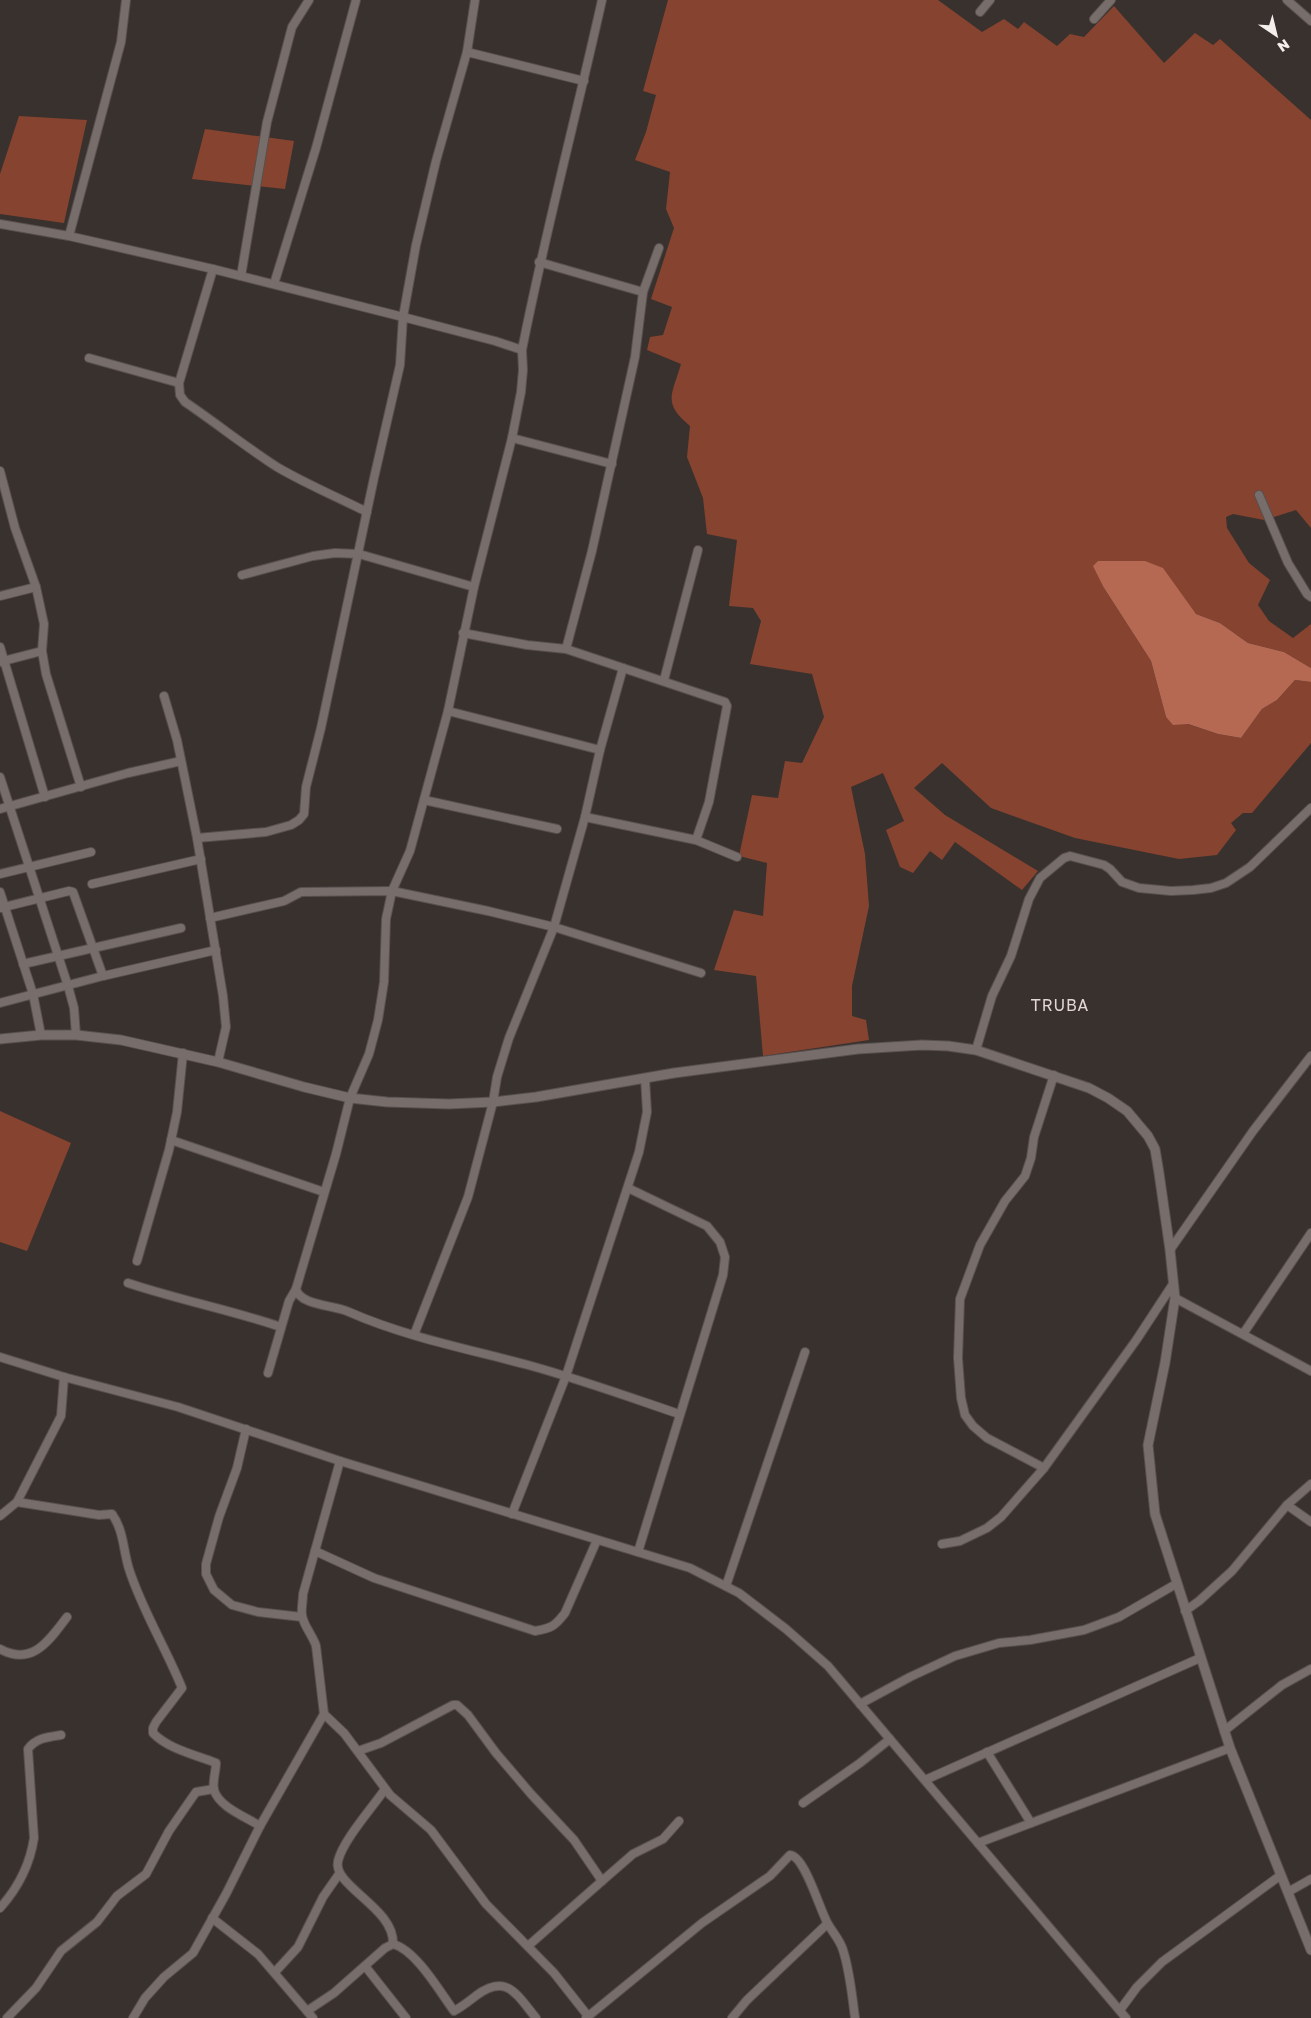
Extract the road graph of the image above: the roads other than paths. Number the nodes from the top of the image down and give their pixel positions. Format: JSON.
{"nodes":[{"id":1,"x":126,"y":0,"type":"edge"},
{"id":2,"x":309,"y":0,"type":"edge"},
{"id":3,"x":356,"y":0,"type":"edge"},
{"id":4,"x":475,"y":0,"type":"edge"},
{"id":5,"x":602,"y":0,"type":"edge"},
{"id":6,"x":990,"y":0,"type":"edge"},
{"id":7,"x":1111,"y":0,"type":"edge"},
{"id":8,"x":1287,"y":0,"type":"edge"},
{"id":9,"x":980,"y":12,"type":"dead end"},
{"id":10,"x":1094,"y":19,"type":"dead end"},
{"id":11,"x":1311,"y":21,"type":"edge"},
{"id":12,"x":467,"y":52,"type":"junction"},
{"id":13,"x":584,"y":81,"type":"junction"},
{"id":14,"x":0,"y":224,"type":"edge"},
{"id":15,"x":69,"y":236,"type":"junction"},
{"id":16,"x":659,"y":248,"type":"dead end"},
{"id":17,"x":539,"y":262,"type":"junction"},
{"id":18,"x":213,"y":269,"type":"junction"},
{"id":19,"x":241,"y":276,"type":"junction"},
{"id":20,"x":274,"y":284,"type":"junction"},
{"id":21,"x":643,"y":292,"type":"junction"},
{"id":22,"x":403,"y":317,"type":"junction"},
{"id":23,"x":522,"y":350,"type":"junction"},
{"id":24,"x":90,"y":358,"type":"dead end"},
{"id":25,"x":179,"y":383,"type":"junction"},
{"id":26,"x":512,"y":438,"type":"junction"},
{"id":27,"x":612,"y":464,"type":"junction"},
{"id":28,"x":0,"y":472,"type":"edge"},
{"id":29,"x":1259,"y":494,"type":"dead end"},
{"id":30,"x":367,"y":512,"type":"junction"},
{"id":31,"x":698,"y":550,"type":"dead end"},
{"id":32,"x":359,"y":554,"type":"junction"},
{"id":33,"x":242,"y":575,"type":"dead end"},
{"id":34,"x":36,"y":587,"type":"junction"},
{"id":35,"x":474,"y":587,"type":"junction"},
{"id":36,"x":0,"y":596,"type":"edge"},
{"id":37,"x":1311,"y":597,"type":"edge"},
{"id":38,"x":463,"y":633,"type":"junction"},
{"id":39,"x":0,"y":647,"type":"edge"},
{"id":40,"x":566,"y":649,"type":"junction"},
{"id":41,"x":42,"y":651,"type":"junction"},
{"id":42,"x":2,"y":662,"type":"edge"},
{"id":43,"x":623,"y":668,"type":"junction"},
{"id":44,"x":664,"y":680,"type":"junction"},
{"id":45,"x":164,"y":696,"type":"dead end"},
{"id":46,"x":448,"y":711,"type":"junction"},
{"id":47,"x":600,"y":750,"type":"junction"},
{"id":48,"x":181,"y":761,"type":"junction"},
{"id":49,"x":0,"y":777,"type":"edge"},
{"id":50,"x":81,"y":787,"type":"junction"},
{"id":51,"x":44,"y":797,"type":"junction"},
{"id":52,"x":424,"y":800,"type":"junction"},
{"id":53,"x":11,"y":806,"type":"junction"},
{"id":54,"x":1311,"y":808,"type":"edge"},
{"id":55,"x":0,"y":809,"type":"edge"},
{"id":56,"x":585,"y":817,"type":"junction"},
{"id":57,"x":557,"y":829,"type":"dead end"},
{"id":58,"x":197,"y":838,"type":"junction"},
{"id":59,"x":696,"y":840,"type":"junction"},
{"id":60,"x":91,"y":852,"type":"dead end"},
{"id":61,"x":737,"y":858,"type":"dead end"},
{"id":62,"x":201,"y":859,"type":"junction"},
{"id":63,"x":28,"y":868,"type":"junction"},
{"id":64,"x":0,"y":874,"type":"edge"},
{"id":65,"x":92,"y":884,"type":"dead end"},
{"id":66,"x":392,"y":891,"type":"junction"},
{"id":67,"x":0,"y":892,"type":"edge"},
{"id":68,"x":38,"y":898,"type":"junction"},
{"id":69,"x":3,"y":907,"type":"edge"},
{"id":70,"x":210,"y":918,"type":"junction"},
{"id":71,"x":554,"y":927,"type":"junction"},
{"id":72,"x":181,"y":928,"type":"dead end"},
{"id":73,"x":93,"y":947,"type":"junction"},
{"id":74,"x":216,"y":950,"type":"junction"},
{"id":75,"x":58,"y":956,"type":"junction"},
{"id":76,"x":23,"y":964,"type":"junction"},
{"id":77,"x":700,"y":973,"type":"dead end"},
{"id":78,"x":103,"y":976,"type":"junction"},
{"id":79,"x":68,"y":986,"type":"junction"},
{"id":80,"x":33,"y":994,"type":"junction"},
{"id":81,"x":0,"y":1003,"type":"edge"},
{"id":82,"x":41,"y":1035,"type":"junction"},
{"id":83,"x":76,"y":1035,"type":"junction"},
{"id":84,"x":0,"y":1039,"type":"edge"},
{"id":85,"x":976,"y":1050,"type":"junction"},
{"id":86,"x":183,"y":1053,"type":"junction"},
{"id":87,"x":1311,"y":1056,"type":"edge"},
{"id":88,"x":218,"y":1062,"type":"junction"},
{"id":89,"x":1054,"y":1075,"type":"junction"},
{"id":90,"x":645,"y":1078,"type":"junction"},
{"id":91,"x":350,"y":1098,"type":"junction"},
{"id":92,"x":493,"y":1102,"type":"junction"},
{"id":93,"x":171,"y":1140,"type":"junction"},
{"id":94,"x":628,"y":1188,"type":"junction"},
{"id":95,"x":324,"y":1192,"type":"junction"},
{"id":96,"x":1311,"y":1233,"type":"edge"},
{"id":97,"x":1170,"y":1250,"type":"junction"},
{"id":98,"x":137,"y":1261,"type":"dead end"},
{"id":99,"x":128,"y":1283,"type":"dead end"},
{"id":100,"x":1173,"y":1284,"type":"junction"},
{"id":101,"x":296,"y":1289,"type":"junction"},
{"id":102,"x":1174,"y":1298,"type":"junction"},
{"id":103,"x":281,"y":1327,"type":"junction"},
{"id":104,"x":414,"y":1334,"type":"junction"},
{"id":105,"x":1243,"y":1334,"type":"junction"},
{"id":106,"x":805,"y":1352,"type":"dead end"},
{"id":107,"x":0,"y":1357,"type":"edge"},
{"id":108,"x":1311,"y":1371,"type":"edge"},
{"id":109,"x":268,"y":1373,"type":"dead end"},
{"id":110,"x":566,"y":1376,"type":"junction"},
{"id":111,"x":64,"y":1377,"type":"junction"},
{"id":112,"x":679,"y":1414,"type":"junction"},
{"id":113,"x":246,"y":1430,"type":"junction"},
{"id":114,"x":340,"y":1461,"type":"junction"},
{"id":115,"x":1044,"y":1468,"type":"junction"},
{"id":116,"x":1311,"y":1484,"type":"edge"},
{"id":117,"x":17,"y":1502,"type":"junction"},
{"id":118,"x":1287,"y":1505,"type":"junction"},
{"id":119,"x":512,"y":1514,"type":"junction"},
{"id":120,"x":0,"y":1516,"type":"edge"},
{"id":121,"x":1311,"y":1522,"type":"edge"},
{"id":122,"x":597,"y":1540,"type":"junction"},
{"id":123,"x":942,"y":1544,"type":"dead end"},
{"id":124,"x":315,"y":1551,"type":"junction"},
{"id":125,"x":638,"y":1552,"type":"junction"},
{"id":126,"x":1176,"y":1584,"type":"junction"},
{"id":127,"x":726,"y":1586,"type":"junction"},
{"id":128,"x":1185,"y":1611,"type":"junction"},
{"id":129,"x":67,"y":1617,"type":"dead end"},
{"id":130,"x":302,"y":1617,"type":"junction"},
{"id":131,"x":0,"y":1649,"type":"edge"},
{"id":132,"x":1200,"y":1658,"type":"junction"},
{"id":133,"x":1311,"y":1669,"type":"edge"},
{"id":134,"x":860,"y":1704,"type":"junction"},
{"id":135,"x":324,"y":1714,"type":"junction"},
{"id":136,"x":1224,"y":1731,"type":"junction"},
{"id":137,"x":61,"y":1735,"type":"dead end"},
{"id":138,"x":890,"y":1739,"type":"junction"},
{"id":139,"x":1230,"y":1748,"type":"junction"},
{"id":140,"x":358,"y":1751,"type":"junction"},
{"id":141,"x":987,"y":1752,"type":"junction"},
{"id":142,"x":925,"y":1780,"type":"junction"},
{"id":143,"x":214,"y":1789,"type":"junction"},
{"id":144,"x":386,"y":1789,"type":"junction"},
{"id":145,"x":803,"y":1803,"type":"dead end"},
{"id":146,"x":679,"y":1821,"type":"dead end"},
{"id":147,"x":1031,"y":1823,"type":"junction"},
{"id":148,"x":260,"y":1826,"type":"junction"},
{"id":149,"x":978,"y":1843,"type":"junction"},
{"id":150,"x":339,"y":1874,"type":"junction"},
{"id":151,"x":1281,"y":1875,"type":"junction"},
{"id":152,"x":1311,"y":1878,"type":"edge"},
{"id":153,"x":602,"y":1881,"type":"junction"},
{"id":154,"x":1288,"y":1892,"type":"junction"},
{"id":155,"x":0,"y":1908,"type":"edge"},
{"id":156,"x":212,"y":1918,"type":"junction"},
{"id":157,"x":827,"y":1924,"type":"junction"},
{"id":158,"x":393,"y":1944,"type":"junction"},
{"id":159,"x":528,"y":1946,"type":"junction"},
{"id":160,"x":1311,"y":1950,"type":"edge"},
{"id":161,"x":365,"y":1966,"type":"junction"},
{"id":162,"x":275,"y":1972,"type":"junction"},
{"id":163,"x":1120,"y":2010,"type":"junction"},
{"id":164,"x":454,"y":2011,"type":"junction"},
{"id":165,"x":307,"y":2012,"type":"junction"},
{"id":166,"x":587,"y":2017,"type":"edge"},
{"id":167,"x":7,"y":2018,"type":"edge"},
{"id":168,"x":133,"y":2018,"type":"edge"},
{"id":169,"x":313,"y":2018,"type":"edge"},
{"id":170,"x":406,"y":2018,"type":"edge"},
{"id":171,"x":446,"y":2018,"type":"edge"},
{"id":172,"x":536,"y":2018,"type":"edge"},
{"id":173,"x":732,"y":2018,"type":"edge"},
{"id":174,"x":855,"y":2018,"type":"edge"},
{"id":175,"x":1126,"y":2018,"type":"edge"}],
"edges":[{"from":1,"to":15,"type":"street"},
{"from":2,"to":19,"type":"street"},
{"from":3,"to":20,"type":"street"},
{"from":4,"to":12,"type":"street"},
{"from":5,"to":13,"type":"street"},
{"from":6,"to":9,"type":"street"},
{"from":7,"to":10,"type":"street"},
{"from":8,"to":11,"type":"street"},
{"from":12,"to":13,"type":"street"},
{"from":12,"to":22,"type":"street"},
{"from":13,"to":17,"type":"street"},
{"from":14,"to":15,"type":"street"},
{"from":15,"to":18,"type":"street"},
{"from":16,"to":21,"type":"street"},
{"from":17,"to":21,"type":"street"},
{"from":17,"to":23,"type":"street"},
{"from":18,"to":19,"type":"street"},
{"from":18,"to":25,"type":"street"},
{"from":19,"to":20,"type":"street"},
{"from":20,"to":22,"type":"street"},
{"from":21,"to":27,"type":"street"},
{"from":22,"to":23,"type":"street"},
{"from":22,"to":30,"type":"street"},
{"from":23,"to":26,"type":"street"},
{"from":24,"to":25,"type":"street"},
{"from":25,"to":30,"type":"street"},
{"from":26,"to":27,"type":"street"},
{"from":26,"to":35,"type":"street"},
{"from":27,"to":40,"type":"street"},
{"from":28,"to":34,"type":"street"},
{"from":29,"to":37,"type":"street"},
{"from":30,"to":32,"type":"street"},
{"from":31,"to":44,"type":"street"},
{"from":32,"to":33,"type":"street"},
{"from":32,"to":35,"type":"street"},
{"from":32,"to":58,"type":"street"},
{"from":34,"to":36,"type":"street"},
{"from":34,"to":41,"type":"street"},
{"from":35,"to":38,"type":"street"},
{"from":38,"to":40,"type":"street"},
{"from":38,"to":46,"type":"street"},
{"from":39,"to":42,"type":"street"},
{"from":40,"to":43,"type":"street"},
{"from":41,"to":42,"type":"street"},
{"from":41,"to":50,"type":"street"},
{"from":42,"to":51,"type":"street"},
{"from":43,"to":44,"type":"street"},
{"from":43,"to":47,"type":"street"},
{"from":44,"to":59,"type":"street"},
{"from":45,"to":48,"type":"street"},
{"from":46,"to":47,"type":"street"},
{"from":46,"to":52,"type":"street"},
{"from":47,"to":56,"type":"street"},
{"from":48,"to":50,"type":"street"},
{"from":48,"to":58,"type":"street"},
{"from":49,"to":53,"type":"street"},
{"from":50,"to":51,"type":"street"},
{"from":51,"to":53,"type":"street"},
{"from":52,"to":57,"type":"street"},
{"from":52,"to":66,"type":"street"},
{"from":53,"to":55,"type":"street"},
{"from":53,"to":63,"type":"street"},
{"from":54,"to":85,"type":"street"},
{"from":56,"to":59,"type":"street"},
{"from":56,"to":71,"type":"street"},
{"from":58,"to":62,"type":"street"},
{"from":59,"to":61,"type":"street"},
{"from":60,"to":63,"type":"street"},
{"from":62,"to":65,"type":"street"},
{"from":62,"to":70,"type":"street"},
{"from":63,"to":64,"type":"street"},
{"from":63,"to":68,"type":"street"},
{"from":66,"to":70,"type":"street"},
{"from":66,"to":71,"type":"street"},
{"from":66,"to":91,"type":"street"},
{"from":67,"to":69,"type":"street"},
{"from":68,"to":69,"type":"street"},
{"from":68,"to":73,"type":"street"},
{"from":68,"to":75,"type":"street"},
{"from":69,"to":76,"type":"street"},
{"from":70,"to":74,"type":"street"},
{"from":71,"to":77,"type":"street"},
{"from":71,"to":92,"type":"street"},
{"from":72,"to":73,"type":"street"},
{"from":73,"to":75,"type":"street"},
{"from":73,"to":78,"type":"street"},
{"from":74,"to":78,"type":"street"},
{"from":74,"to":88,"type":"street"},
{"from":75,"to":76,"type":"street"},
{"from":75,"to":79,"type":"street"},
{"from":76,"to":80,"type":"street"},
{"from":78,"to":79,"type":"street"},
{"from":79,"to":80,"type":"street"},
{"from":79,"to":83,"type":"street"},
{"from":80,"to":81,"type":"street"},
{"from":80,"to":82,"type":"street"},
{"from":82,"to":83,"type":"street"},
{"from":82,"to":84,"type":"street"},
{"from":83,"to":86,"type":"street"},
{"from":85,"to":89,"type":"street"},
{"from":85,"to":90,"type":"street"},
{"from":86,"to":88,"type":"street"},
{"from":86,"to":93,"type":"street"},
{"from":87,"to":97,"type":"street"},
{"from":88,"to":91,"type":"street"},
{"from":89,"to":97,"type":"street"},
{"from":89,"to":115,"type":"street"},
{"from":90,"to":92,"type":"street"},
{"from":90,"to":94,"type":"street"},
{"from":91,"to":92,"type":"street"},
{"from":91,"to":95,"type":"street"},
{"from":92,"to":104,"type":"street"},
{"from":93,"to":95,"type":"street"},
{"from":93,"to":98,"type":"street"},
{"from":94,"to":110,"type":"street"},
{"from":94,"to":112,"type":"street"},
{"from":95,"to":101,"type":"street"},
{"from":96,"to":105,"type":"street"},
{"from":97,"to":100,"type":"street"},
{"from":99,"to":103,"type":"street"},
{"from":100,"to":102,"type":"street"},
{"from":100,"to":115,"type":"street"},
{"from":101,"to":103,"type":"street"},
{"from":101,"to":104,"type":"street"},
{"from":102,"to":105,"type":"street"},
{"from":102,"to":126,"type":"street"},
{"from":103,"to":109,"type":"street"},
{"from":104,"to":110,"type":"street"},
{"from":105,"to":108,"type":"street"},
{"from":106,"to":127,"type":"street"},
{"from":107,"to":111,"type":"street"},
{"from":110,"to":112,"type":"street"},
{"from":110,"to":119,"type":"street"},
{"from":111,"to":113,"type":"street"},
{"from":111,"to":117,"type":"street"},
{"from":112,"to":125,"type":"street"},
{"from":113,"to":114,"type":"street"},
{"from":113,"to":130,"type":"street"},
{"from":114,"to":119,"type":"street"},
{"from":114,"to":124,"type":"street"},
{"from":115,"to":123,"type":"street"},
{"from":116,"to":118,"type":"street"},
{"from":117,"to":120,"type":"street"},
{"from":117,"to":143,"type":"street"},
{"from":118,"to":121,"type":"street"},
{"from":118,"to":128,"type":"street"},
{"from":119,"to":122,"type":"street"},
{"from":122,"to":124,"type":"street"},
{"from":122,"to":125,"type":"street"},
{"from":124,"to":130,"type":"street"},
{"from":125,"to":127,"type":"street"},
{"from":126,"to":128,"type":"street"},
{"from":126,"to":134,"type":"street"},
{"from":127,"to":134,"type":"street"},
{"from":128,"to":132,"type":"street"},
{"from":129,"to":131,"type":"street"},
{"from":130,"to":135,"type":"street"},
{"from":132,"to":136,"type":"street"},
{"from":132,"to":141,"type":"street"},
{"from":133,"to":136,"type":"street"},
{"from":134,"to":138,"type":"street"},
{"from":135,"to":140,"type":"street"},
{"from":135,"to":148,"type":"street"},
{"from":136,"to":139,"type":"street"},
{"from":137,"to":155,"type":"street"},
{"from":138,"to":142,"type":"street"},
{"from":138,"to":145,"type":"street"},
{"from":139,"to":147,"type":"street"},
{"from":139,"to":151,"type":"street"},
{"from":140,"to":144,"type":"street"},
{"from":140,"to":153,"type":"street"},
{"from":141,"to":142,"type":"street"},
{"from":141,"to":147,"type":"street"},
{"from":142,"to":149,"type":"street"},
{"from":143,"to":148,"type":"street"},
{"from":143,"to":167,"type":"street"},
{"from":144,"to":150,"type":"street"},
{"from":144,"to":159,"type":"street"},
{"from":146,"to":153,"type":"street"},
{"from":147,"to":149,"type":"street"},
{"from":148,"to":156,"type":"street"},
{"from":149,"to":163,"type":"street"},
{"from":150,"to":158,"type":"street"},
{"from":150,"to":162,"type":"street"},
{"from":151,"to":154,"type":"street"},
{"from":151,"to":163,"type":"street"},
{"from":152,"to":154,"type":"street"},
{"from":153,"to":159,"type":"street"},
{"from":154,"to":160,"type":"street"},
{"from":156,"to":162,"type":"street"},
{"from":156,"to":168,"type":"street"},
{"from":157,"to":166,"type":"street"},
{"from":157,"to":173,"type":"street"},
{"from":157,"to":174,"type":"street"},
{"from":158,"to":161,"type":"street"},
{"from":158,"to":164,"type":"street"},
{"from":159,"to":166,"type":"street"},
{"from":161,"to":165,"type":"street"},
{"from":161,"to":170,"type":"street"},
{"from":162,"to":165,"type":"street"},
{"from":163,"to":175,"type":"street"},
{"from":164,"to":171,"type":"street"},
{"from":164,"to":172,"type":"street"},
{"from":165,"to":169,"type":"street"}]}
